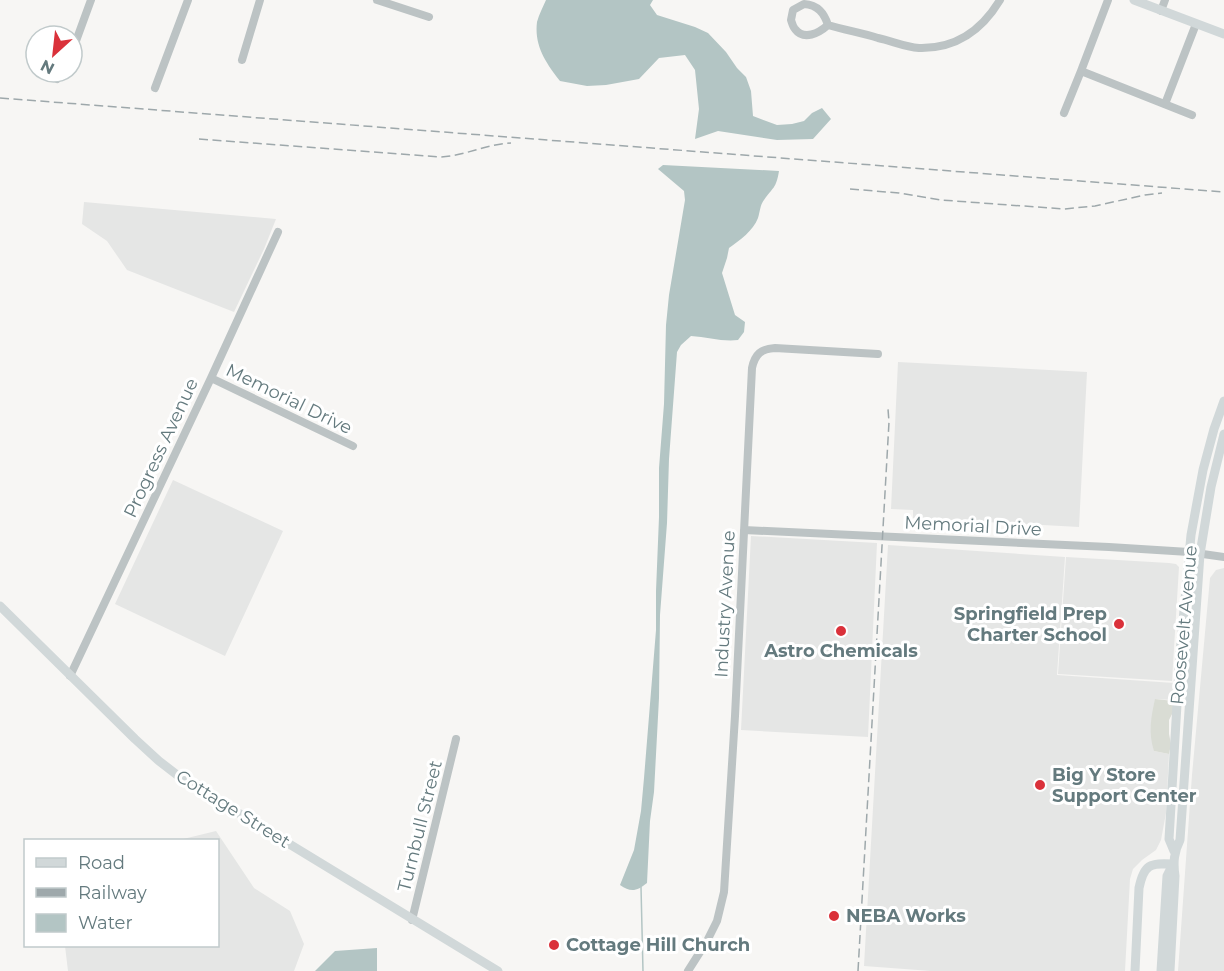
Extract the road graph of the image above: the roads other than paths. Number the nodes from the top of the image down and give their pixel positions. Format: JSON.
{"nodes":[{"id":1,"x":91,"y":0,"type":"edge"},
{"id":2,"x":188,"y":0,"type":"edge"},
{"id":3,"x":260,"y":0,"type":"edge"},
{"id":4,"x":376,"y":0,"type":"edge"},
{"id":5,"x":1000,"y":0,"type":"edge"},
{"id":6,"x":1108,"y":0,"type":"edge"},
{"id":7,"x":1134,"y":0,"type":"edge"},
{"id":8,"x":1165,"y":0,"type":"edge"},
{"id":9,"x":1161,"y":10,"type":"junction"},
{"id":10,"x":429,"y":17,"type":"dead end"},
{"id":11,"x":82,"y":24,"type":"edge"},
{"id":12,"x":1196,"y":24,"type":"junction"},
{"id":13,"x":828,"y":25,"type":"junction"},
{"id":14,"x":1224,"y":34,"type":"edge"},
{"id":15,"x":242,"y":60,"type":"dead end"},
{"id":16,"x":1081,"y":71,"type":"junction"},
{"id":17,"x":155,"y":88,"type":"dead end"},
{"id":18,"x":1165,"y":104,"type":"junction"},
{"id":19,"x":1064,"y":112,"type":"dead end"},
{"id":20,"x":1192,"y":115,"type":"dead end"},
{"id":21,"x":278,"y":232,"type":"dead end"},
{"id":22,"x":878,"y":354,"type":"dead end"},
{"id":23,"x":211,"y":378,"type":"junction"},
{"id":24,"x":1224,"y":401,"type":"edge"},
{"id":25,"x":1224,"y":435,"type":"edge"},
{"id":26,"x":353,"y":446,"type":"dead end"},
{"id":27,"x":744,"y":530,"type":"junction"},
{"id":28,"x":1189,"y":552,"type":"junction"},
{"id":29,"x":1200,"y":554,"type":"junction"},
{"id":30,"x":1224,"y":557,"type":"edge"},
{"id":31,"x":0,"y":606,"type":"edge"},
{"id":32,"x":70,"y":676,"type":"junction"},
{"id":33,"x":1179,"y":696,"type":"junction"},
{"id":34,"x":1191,"y":697,"type":"junction"},
{"id":35,"x":456,"y":739,"type":"dead end"},
{"id":36,"x":1174,"y":756,"type":"junction"},
{"id":37,"x":1187,"y":757,"type":"junction"},
{"id":38,"x":1174,"y":851,"type":"junction"},
{"id":39,"x":1173,"y":864,"type":"junction"},
{"id":40,"x":412,"y":920,"type":"junction"},
{"id":41,"x":498,"y":971,"type":"edge"},
{"id":42,"x":688,"y":971,"type":"edge"},
{"id":43,"x":1135,"y":971,"type":"edge"},
{"id":44,"x":1161,"y":971,"type":"edge"},
{"id":45,"x":1170,"y":971,"type":"edge"}],
"edges":[{"from":1,"to":11,"type":"street"},
{"from":2,"to":17,"type":"street"},
{"from":3,"to":15,"type":"street"},
{"from":4,"to":10,"type":"street"},
{"from":5,"to":13,"type":"street"},
{"from":6,"to":16,"type":"street"},
{"from":7,"to":9,"type":"main road"},
{"from":8,"to":9,"type":"street"},
{"from":9,"to":12,"type":"main road"},
{"from":12,"to":14,"type":"main road"},
{"from":12,"to":18,"type":"street"},
{"from":13,"to":13,"type":"street"},
{"from":16,"to":18,"type":"street"},
{"from":16,"to":19,"type":"street"},
{"from":18,"to":20,"type":"street"},
{"from":21,"to":23,"type":"street","name":"Progress Avenue"},
{"from":22,"to":27,"type":"street","name":"Industry Avenue"},
{"from":23,"to":26,"type":"street","name":"Memorial Drive"},
{"from":23,"to":32,"type":"street","name":"Progress Avenue"},
{"from":24,"to":28,"type":"main road","name":"Roosevelt Avenue"},
{"from":25,"to":29,"type":"main road","name":"Roosevelt Avenue"},
{"from":27,"to":28,"type":"street","name":"Memorial Drive"},
{"from":27,"to":42,"type":"street","name":"Industry Avenue"},
{"from":28,"to":29,"type":"street","name":"Memorial Drive"},
{"from":28,"to":33,"type":"main road","name":"Roosevelt Avenue"},
{"from":29,"to":30,"type":"street","name":"Memorial Drive"},
{"from":29,"to":34,"type":"main road","name":"Roosevelt Avenue"},
{"from":31,"to":32,"type":"main road","name":"Cottage Street"},
{"from":32,"to":40,"type":"main road","name":"Cottage Street"},
{"from":33,"to":34,"type":"main road"},
{"from":33,"to":36,"type":"main road","name":"Roosevelt Avenue"},
{"from":34,"to":37,"type":"main road","name":"Roosevelt Avenue"},
{"from":35,"to":40,"type":"street","name":"Turnbull Street"},
{"from":36,"to":37,"type":"main road"},
{"from":36,"to":38,"type":"main road","name":"Roosevelt Avenue"},
{"from":37,"to":38,"type":"main road","name":"Roosevelt Avenue"},
{"from":38,"to":39,"type":"main road","name":"Roosevelt Avenue"},
{"from":39,"to":43,"type":"main road"},
{"from":39,"to":44,"type":"main road","name":"Roosevelt Avenue"},
{"from":39,"to":45,"type":"main road","name":"Roosevelt Avenue"},
{"from":40,"to":41,"type":"main road","name":"Cottage Street"}]}
